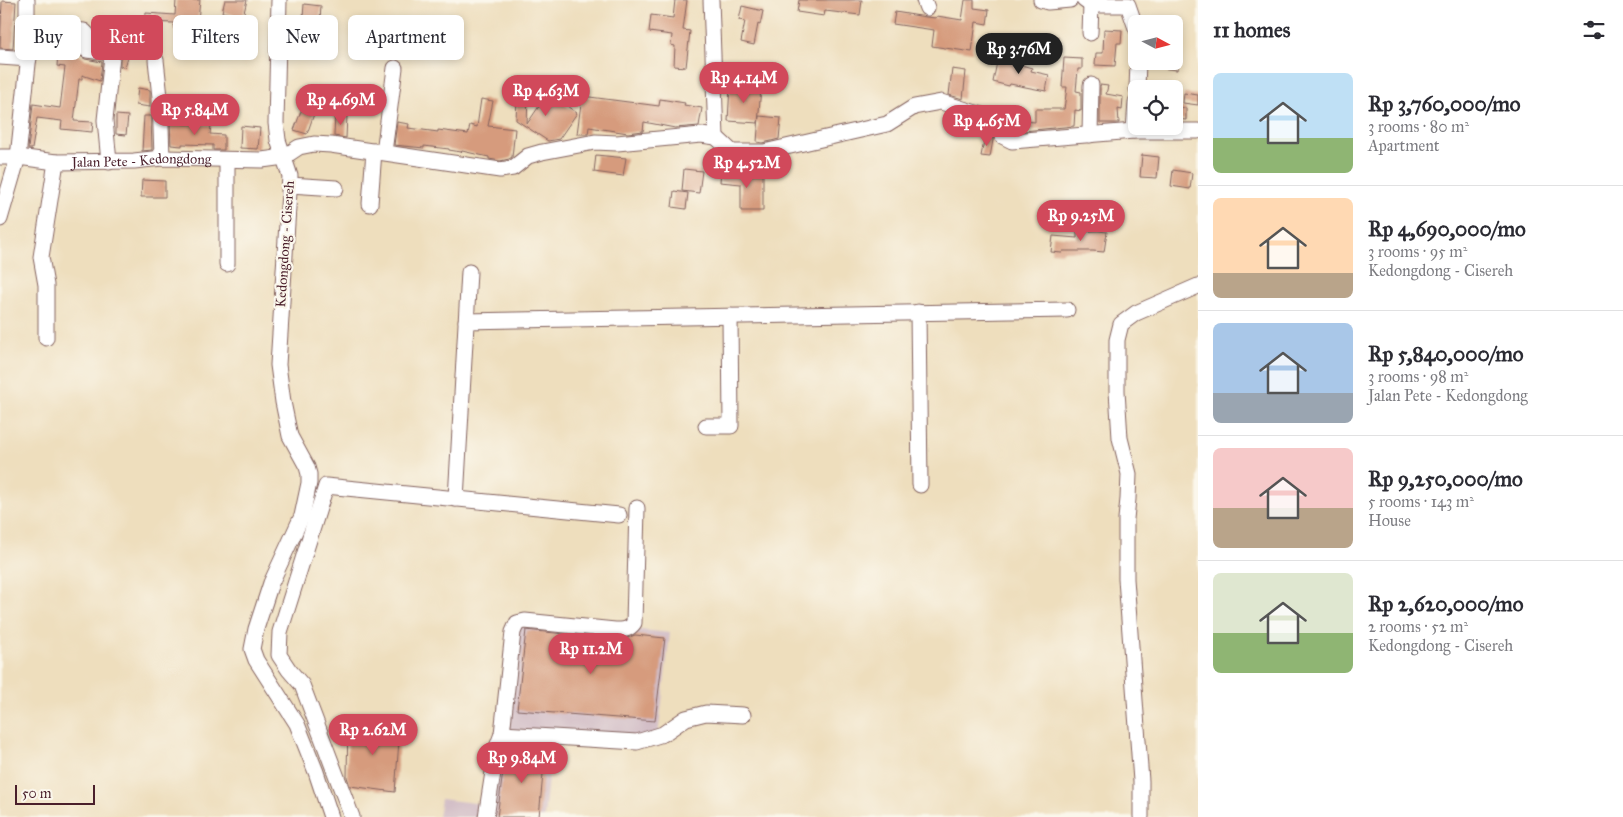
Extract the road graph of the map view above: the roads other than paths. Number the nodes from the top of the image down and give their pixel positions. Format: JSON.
{"nodes":[{"id":1,"x":27,"y":0,"type":"edge"},
{"id":2,"x":279,"y":0,"type":"edge"},
{"id":3,"x":711,"y":0,"type":"edge"},
{"id":4,"x":1041,"y":0,"type":"edge"},
{"id":5,"x":1070,"y":0,"type":"edge"},
{"id":6,"x":1087,"y":2,"type":"edge"},
{"id":7,"x":27,"y":15,"type":"edge"},
{"id":8,"x":1131,"y":15,"type":"edge"},
{"id":9,"x":81,"y":31,"type":"edge"},
{"id":10,"x":1090,"y":33,"type":"dead end"},
{"id":11,"x":0,"y":57,"type":"edge"},
{"id":12,"x":15,"y":58,"type":"edge"},
{"id":13,"x":28,"y":60,"type":"edge"},
{"id":14,"x":156,"y":60,"type":"dead end"},
{"id":15,"x":395,"y":68,"type":"dead end"},
{"id":16,"x":1091,"y":85,"type":"dead end"},
{"id":17,"x":1183,"y":131,"type":"edge"},
{"id":18,"x":1198,"y":131,"type":"edge"},
{"id":19,"x":1128,"y":132,"type":"edge"},
{"id":20,"x":1090,"y":135,"type":"junction"},
{"id":21,"x":716,"y":137,"type":"junction"},
{"id":22,"x":379,"y":152,"type":"junction"},
{"id":23,"x":0,"y":157,"type":"edge"},
{"id":24,"x":18,"y":157,"type":"junction"},
{"id":25,"x":284,"y":157,"type":"junction"},
{"id":26,"x":162,"y":158,"type":"junction"},
{"id":27,"x":227,"y":160,"type":"junction"},
{"id":28,"x":56,"y":162,"type":"junction"},
{"id":29,"x":109,"y":162,"type":"junction"},
{"id":30,"x":290,"y":185,"type":"junction"},
{"id":31,"x":336,"y":188,"type":"dead end"},
{"id":32,"x":370,"y":204,"type":"dead end"},
{"id":33,"x":0,"y":219,"type":"edge"},
{"id":34,"x":227,"y":264,"type":"dead end"},
{"id":35,"x":469,"y":272,"type":"dead end"},
{"id":36,"x":1197,"y":285,"type":"edge"},
{"id":37,"x":1067,"y":310,"type":"dead end"},
{"id":38,"x":918,"y":312,"type":"junction"},
{"id":39,"x":730,"y":316,"type":"junction"},
{"id":40,"x":466,"y":320,"type":"junction"},
{"id":41,"x":46,"y":338,"type":"dead end"},
{"id":42,"x":706,"y":426,"type":"dead end"},
{"id":43,"x":920,"y":485,"type":"dead end"},
{"id":44,"x":456,"y":499,"type":"junction"},
{"id":45,"x":637,"y":508,"type":"dead end"},
{"id":46,"x":619,"y":515,"type":"dead end"},
{"id":47,"x":743,"y":715,"type":"dead end"},
{"id":48,"x":502,"y":734,"type":"junction"},
{"id":49,"x":331,"y":817,"type":"edge"},
{"id":50,"x":352,"y":817,"type":"edge"},
{"id":51,"x":486,"y":817,"type":"edge"},
{"id":52,"x":1142,"y":817,"type":"edge"}],
"edges":[{"from":1,"to":7,"type":"street"},
{"from":2,"to":25,"type":"street","name":"Kedongdong - Cisereh"},
{"from":3,"to":21,"type":"street"},
{"from":4,"to":5,"type":"street"},
{"from":6,"to":8,"type":"street"},
{"from":6,"to":10,"type":"street"},
{"from":9,"to":29,"type":"street"},
{"from":11,"to":12,"type":"street"},
{"from":13,"to":24,"type":"street"},
{"from":14,"to":26,"type":"street"},
{"from":15,"to":22,"type":"street"},
{"from":16,"to":20,"type":"street"},
{"from":17,"to":18,"type":"street"},
{"from":19,"to":20,"type":"street"},
{"from":20,"to":21,"type":"street"},
{"from":21,"to":22,"type":"street"},
{"from":22,"to":25,"type":"street"},
{"from":22,"to":32,"type":"street"},
{"from":23,"to":24,"type":"street","name":"Jalan Pete - Kedongdong"},
{"from":24,"to":28,"type":"street","name":"Jalan Pete - Kedongdong"},
{"from":24,"to":33,"type":"street"},
{"from":25,"to":27,"type":"street","name":"Jalan Pete - Kedongdong"},
{"from":25,"to":30,"type":"street","name":"Kedongdong - Cisereh"},
{"from":26,"to":27,"type":"street","name":"Jalan Pete - Kedongdong"},
{"from":26,"to":29,"type":"street","name":"Jalan Pete - Kedongdong"},
{"from":27,"to":34,"type":"street"},
{"from":28,"to":29,"type":"street","name":"Jalan Pete - Kedongdong"},
{"from":28,"to":41,"type":"street"},
{"from":30,"to":31,"type":"street"},
{"from":30,"to":49,"type":"street","name":"Kedongdong - Cisereh"},
{"from":35,"to":40,"type":"street"},
{"from":36,"to":52,"type":"street"},
{"from":37,"to":38,"type":"street"},
{"from":38,"to":39,"type":"street"},
{"from":38,"to":43,"type":"street"},
{"from":39,"to":40,"type":"street"},
{"from":39,"to":42,"type":"street"},
{"from":40,"to":44,"type":"street"},
{"from":44,"to":46,"type":"street"},
{"from":44,"to":50,"type":"street"},
{"from":45,"to":48,"type":"street"},
{"from":47,"to":48,"type":"street"},
{"from":48,"to":51,"type":"street"}]}
